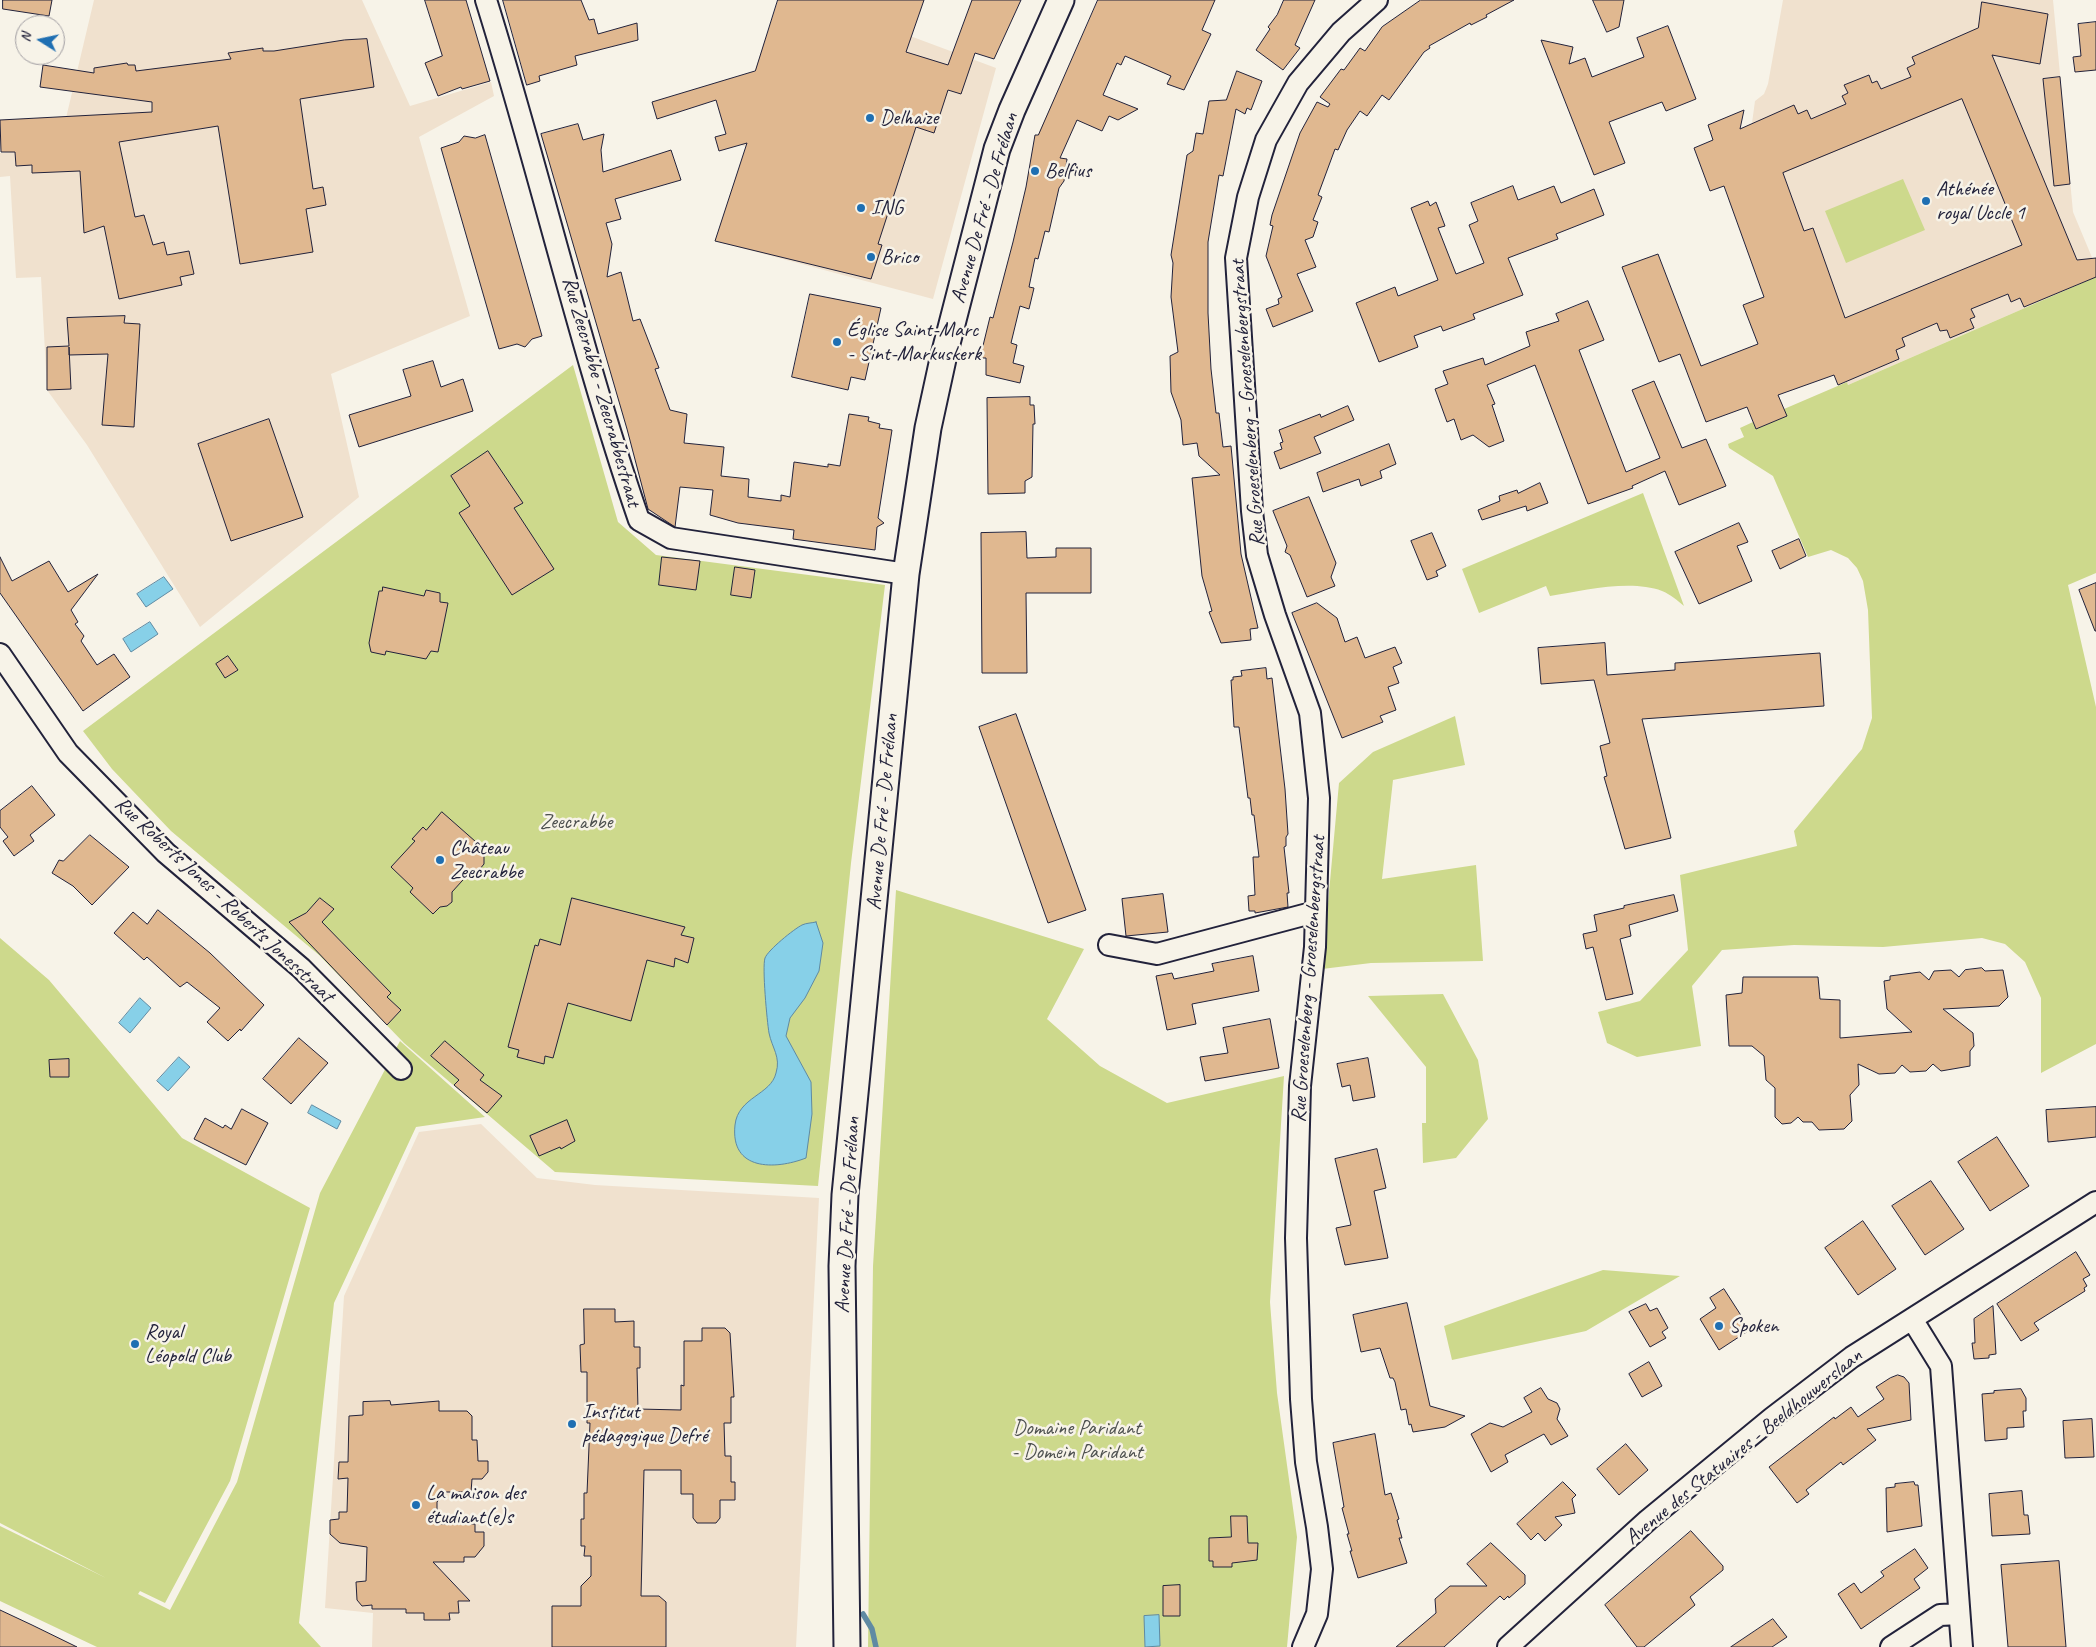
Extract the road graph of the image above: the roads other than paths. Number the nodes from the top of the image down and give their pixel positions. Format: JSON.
{"nodes":[{"id":1,"x":486,"y":0,"type":"edge"},
{"id":2,"x":1061,"y":0,"type":"edge"},
{"id":3,"x":1377,"y":0,"type":"edge"},
{"id":4,"x":906,"y":574,"type":"junction"},
{"id":5,"x":0,"y":654,"type":"edge"},
{"id":6,"x":1315,"y":912,"type":"junction"},
{"id":7,"x":1109,"y":945,"type":"dead end"},
{"id":8,"x":401,"y":1069,"type":"dead end"},
{"id":9,"x":2096,"y":1202,"type":"edge"},
{"id":10,"x":1912,"y":1319,"type":"junction"},
{"id":11,"x":1959,"y":1614,"type":"junction"},
{"id":12,"x":1512,"y":1646,"type":"edge"},
{"id":13,"x":847,"y":1647,"type":"edge"},
{"id":14,"x":1302,"y":1647,"type":"edge"},
{"id":15,"x":1891,"y":1647,"type":"edge"},
{"id":16,"x":1962,"y":1647,"type":"edge"}],
"edges":[{"from":1,"to":4,"type":"street","name":"Rue Zeecrabbe - Zeecrabbestraat"},
{"from":2,"to":4,"type":"main road","name":"Avenue De Fré - De Frélaan"},
{"from":3,"to":6,"type":"street","name":"Rue Groeselenberg - Groeselenbergstraat"},
{"from":4,"to":13,"type":"main road","name":"Avenue De Fré - De Frélaan"},
{"from":5,"to":8,"type":"street","name":"Rue Roberts Jones - Roberts Jonesstraat"},
{"from":6,"to":7,"type":"street"},
{"from":6,"to":14,"type":"street","name":"Rue Groeselenberg - Groeselenbergstraat"},
{"from":9,"to":10,"type":"street","name":"Avenue des Statuaires - Beeldhouwerslaan"},
{"from":10,"to":11,"type":"street"},
{"from":10,"to":12,"type":"street","name":"Avenue des Statuaires - Beeldhouwerslaan"},
{"from":11,"to":15,"type":"street"},
{"from":11,"to":16,"type":"street"}]}
